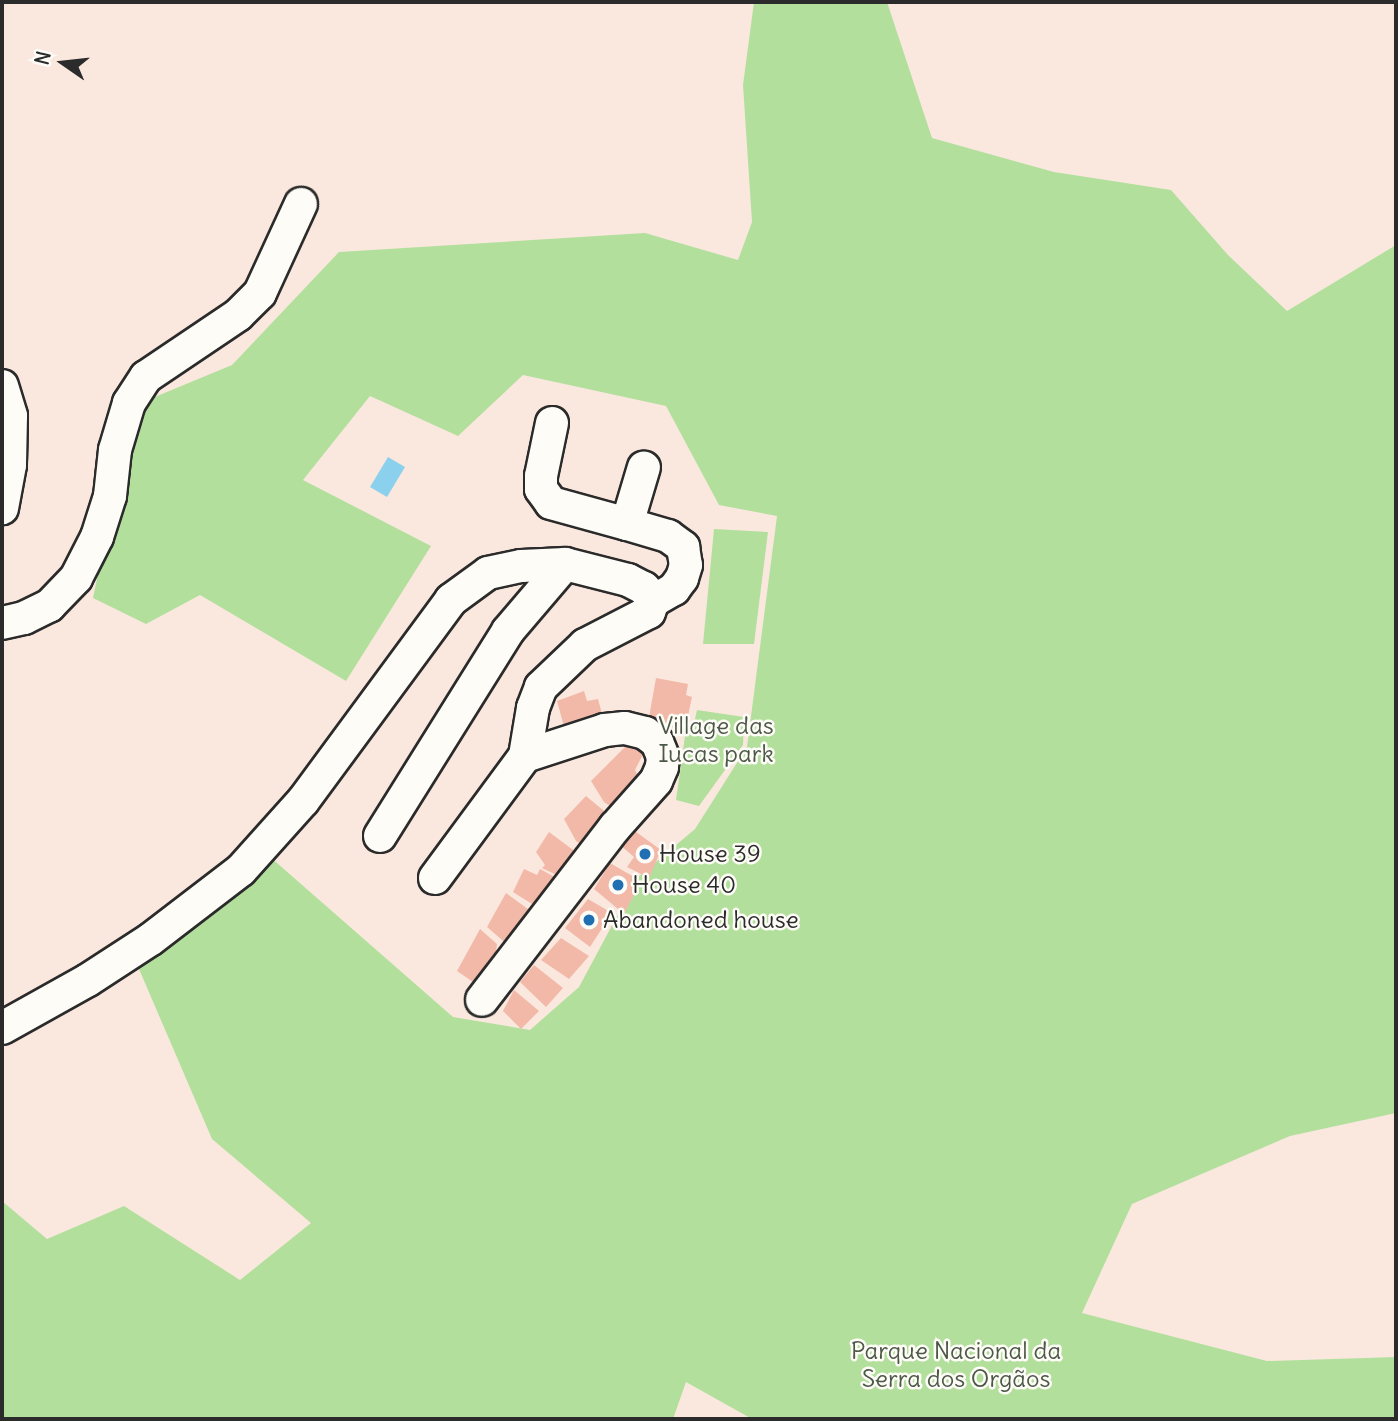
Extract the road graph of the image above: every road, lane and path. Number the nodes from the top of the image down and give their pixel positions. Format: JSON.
{"nodes":[{"id":1,"x":301,"y":204,"type":"dead end"},
{"id":2,"x":2,"y":386,"type":"edge"},
{"id":3,"x":552,"y":423,"type":"dead end"},
{"id":4,"x":644,"y":467,"type":"dead end"},
{"id":5,"x":2,"y":508,"type":"edge"},
{"id":6,"x":628,"y":524,"type":"junction"},
{"id":7,"x":565,"y":564,"type":"junction"},
{"id":8,"x":653,"y":601,"type":"junction"},
{"id":9,"x":2,"y":623,"type":"edge"},
{"id":10,"x":525,"y":755,"type":"junction"},
{"id":11,"x":380,"y":836,"type":"dead end"},
{"id":12,"x":435,"y":878,"type":"dead end"},
{"id":13,"x":482,"y":1000,"type":"dead end"},
{"id":14,"x":2,"y":1028,"type":"edge"}],
"edges":[{"from":1,"to":9,"type":"street"},
{"from":2,"to":5,"type":"street"},
{"from":3,"to":6,"type":"street"},
{"from":4,"to":6,"type":"street"},
{"from":6,"to":8,"type":"street"},
{"from":7,"to":8,"type":"street"},
{"from":7,"to":11,"type":"street"},
{"from":7,"to":14,"type":"street"},
{"from":8,"to":10,"type":"street"},
{"from":10,"to":12,"type":"street"},
{"from":10,"to":13,"type":"street"}]}
